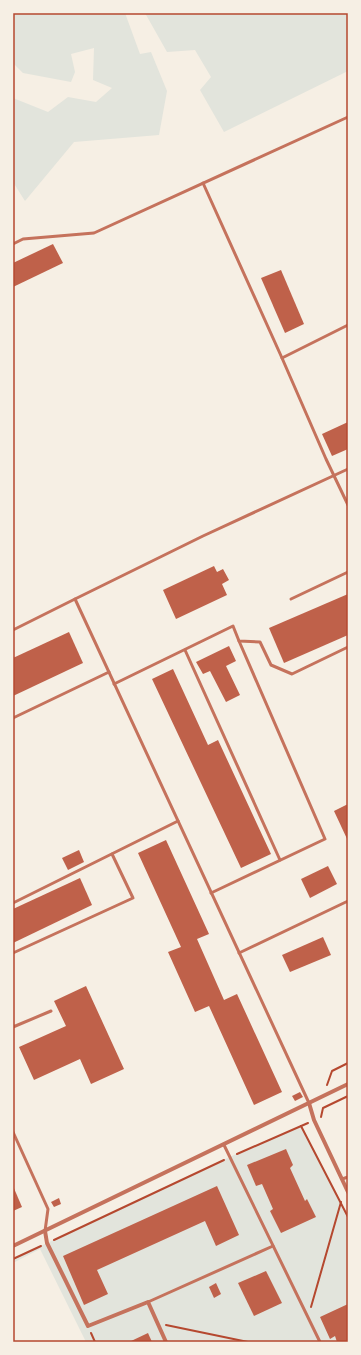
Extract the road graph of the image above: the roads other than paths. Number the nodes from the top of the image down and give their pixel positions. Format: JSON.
{"nodes":[{"id":1,"x":348,"y":116,"type":"edge"},
{"id":2,"x":203,"y":183,"type":"junction"},
{"id":3,"x":13,"y":244,"type":"edge"},
{"id":4,"x":348,"y":325,"type":"edge"},
{"id":5,"x":282,"y":358,"type":"junction"},
{"id":6,"x":348,"y":470,"type":"edge"},
{"id":7,"x":335,"y":476,"type":"junction"},
{"id":8,"x":348,"y":505,"type":"edge"},
{"id":9,"x":348,"y":572,"type":"edge"},
{"id":10,"x":75,"y":599,"type":"junction"},
{"id":11,"x":290,"y":599,"type":"dead end"},
{"id":12,"x":13,"y":630,"type":"edge"},
{"id":13,"x":239,"y":641,"type":"junction"},
{"id":14,"x":348,"y":647,"type":"edge"},
{"id":15,"x":185,"y":650,"type":"junction"},
{"id":16,"x":109,"y":672,"type":"junction"},
{"id":17,"x":114,"y":684,"type":"junction"},
{"id":18,"x":13,"y":718,"type":"edge"},
{"id":19,"x":178,"y":821,"type":"junction"},
{"id":20,"x":112,"y":854,"type":"junction"},
{"id":21,"x":280,"y":860,"type":"junction"},
{"id":22,"x":211,"y":893,"type":"junction"},
{"id":23,"x":348,"y":901,"type":"edge"},
{"id":24,"x":13,"y":903,"type":"edge"},
{"id":25,"x":13,"y":953,"type":"edge"},
{"id":26,"x":239,"y":953,"type":"junction"},
{"id":27,"x":51,"y":1011,"type":"dead end"},
{"id":28,"x":13,"y":1027,"type":"edge"},
{"id":29,"x":348,"y":1084,"type":"edge"},
{"id":30,"x":309,"y":1104,"type":"junction"},
{"id":31,"x":13,"y":1132,"type":"edge"},
{"id":32,"x":224,"y":1145,"type":"junction"},
{"id":33,"x":348,"y":1178,"type":"edge"},
{"id":34,"x":342,"y":1179,"type":"junction"},
{"id":35,"x":348,"y":1192,"type":"edge"},
{"id":36,"x":45,"y":1231,"type":"junction"},
{"id":37,"x":13,"y":1246,"type":"edge"},
{"id":38,"x":273,"y":1246,"type":"junction"},
{"id":39,"x":148,"y":1302,"type":"junction"},
{"id":40,"x":166,"y":1342,"type":"edge"},
{"id":41,"x":320,"y":1342,"type":"edge"}],
"edges":[{"from":1,"to":2,"type":"lane"},
{"from":2,"to":3,"type":"lane"},
{"from":2,"to":5,"type":"lane"},
{"from":4,"to":5,"type":"lane"},
{"from":5,"to":7,"type":"lane"},
{"from":6,"to":7,"type":"lane"},
{"from":7,"to":8,"type":"lane"},
{"from":7,"to":10,"type":"lane"},
{"from":9,"to":11,"type":"lane"},
{"from":10,"to":12,"type":"lane"},
{"from":10,"to":16,"type":"lane"},
{"from":13,"to":14,"type":"lane"},
{"from":13,"to":15,"type":"lane"},
{"from":13,"to":21,"type":"lane"},
{"from":15,"to":17,"type":"lane"},
{"from":15,"to":21,"type":"lane"},
{"from":16,"to":17,"type":"lane"},
{"from":16,"to":18,"type":"lane"},
{"from":17,"to":19,"type":"lane"},
{"from":19,"to":20,"type":"lane"},
{"from":19,"to":22,"type":"lane"},
{"from":20,"to":24,"type":"lane"},
{"from":20,"to":25,"type":"lane"},
{"from":21,"to":22,"type":"lane"},
{"from":22,"to":26,"type":"lane"},
{"from":23,"to":26,"type":"lane"},
{"from":26,"to":30,"type":"lane"},
{"from":27,"to":28,"type":"lane"},
{"from":29,"to":30,"type":"street"},
{"from":30,"to":32,"type":"street"},
{"from":30,"to":34,"type":"street"},
{"from":31,"to":36,"type":"lane"},
{"from":32,"to":36,"type":"street"},
{"from":32,"to":38,"type":"lane"},
{"from":33,"to":34,"type":"lane"},
{"from":34,"to":35,"type":"street"},
{"from":36,"to":37,"type":"street"},
{"from":36,"to":39,"type":"street"},
{"from":38,"to":39,"type":"lane"},
{"from":38,"to":41,"type":"lane"},
{"from":39,"to":40,"type":"street"}]}
